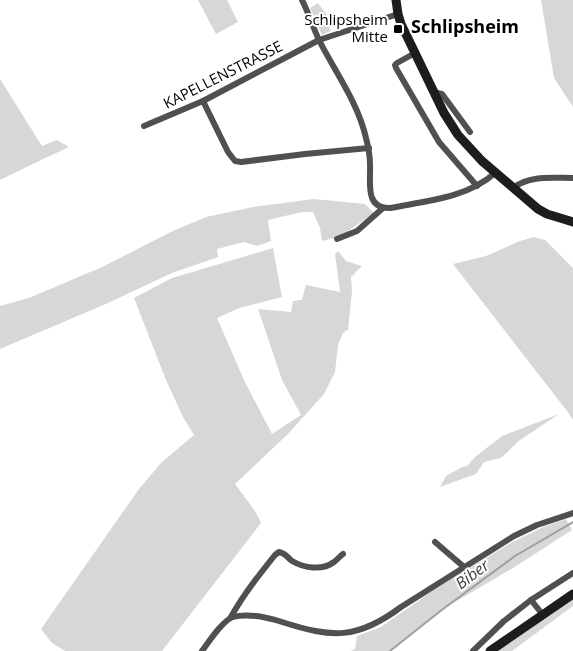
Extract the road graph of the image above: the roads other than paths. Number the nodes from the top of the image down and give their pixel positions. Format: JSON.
{"nodes":[{"id":1,"x":302,"y":0,"type":"edge"},
{"id":2,"x":396,"y":0,"type":"edge"},
{"id":3,"x":398,"y":14,"type":"junction"},
{"id":4,"x":319,"y":40,"type":"junction"},
{"id":5,"x":415,"y":54,"type":"junction"},
{"id":6,"x":433,"y":92,"type":"junction"},
{"id":7,"x":203,"y":101,"type":"junction"},
{"id":8,"x":144,"y":126,"type":"dead end"},
{"id":9,"x":470,"y":132,"type":"dead end"},
{"id":10,"x":369,"y":148,"type":"junction"},
{"id":11,"x":495,"y":173,"type":"junction"},
{"id":12,"x":573,"y":178,"type":"edge"},
{"id":13,"x":478,"y":186,"type":"junction"},
{"id":14,"x":512,"y":188,"type":"junction"},
{"id":15,"x":383,"y":208,"type":"junction"},
{"id":16,"x":573,"y":222,"type":"edge"},
{"id":17,"x":337,"y":239,"type":"dead end"},
{"id":18,"x":573,"y":513,"type":"edge"},
{"id":19,"x":435,"y":542,"type":"dead end"},
{"id":20,"x":343,"y":554,"type":"dead end"},
{"id":21,"x":464,"y":567,"type":"junction"},
{"id":22,"x":573,"y":573,"type":"edge"},
{"id":23,"x":573,"y":594,"type":"edge"},
{"id":24,"x":531,"y":600,"type":"junction"},
{"id":25,"x":542,"y":615,"type":"junction"},
{"id":26,"x":232,"y":617,"type":"junction"},
{"id":27,"x":202,"y":651,"type":"edge"},
{"id":28,"x":473,"y":651,"type":"edge"},
{"id":29,"x":490,"y":651,"type":"edge"}],
"edges":[{"from":1,"to":4,"type":"street"},
{"from":2,"to":3,"type":"street"},
{"from":3,"to":4,"type":"street","name":"KAPELLENSTRASSE"},
{"from":3,"to":5,"type":"street"},
{"from":4,"to":7,"type":"street","name":"KAPELLENSTRASSE"},
{"from":4,"to":10,"type":"street"},
{"from":5,"to":6,"type":"street"},
{"from":5,"to":13,"type":"street"},
{"from":6,"to":9,"type":"street"},
{"from":6,"to":11,"type":"street"},
{"from":7,"to":8,"type":"street","name":"KAPELLENSTRASSE"},
{"from":7,"to":10,"type":"street"},
{"from":10,"to":15,"type":"street"},
{"from":11,"to":13,"type":"street"},
{"from":11,"to":14,"type":"street"},
{"from":12,"to":14,"type":"street"},
{"from":13,"to":15,"type":"street"},
{"from":14,"to":16,"type":"street"},
{"from":15,"to":17,"type":"street"},
{"from":18,"to":21,"type":"street"},
{"from":19,"to":21,"type":"street"},
{"from":20,"to":26,"type":"street"},
{"from":21,"to":26,"type":"street"},
{"from":22,"to":24,"type":"street"},
{"from":23,"to":25,"type":"street"},
{"from":24,"to":25,"type":"street"},
{"from":24,"to":28,"type":"street"},
{"from":25,"to":29,"type":"street"},
{"from":26,"to":27,"type":"street"}]}
